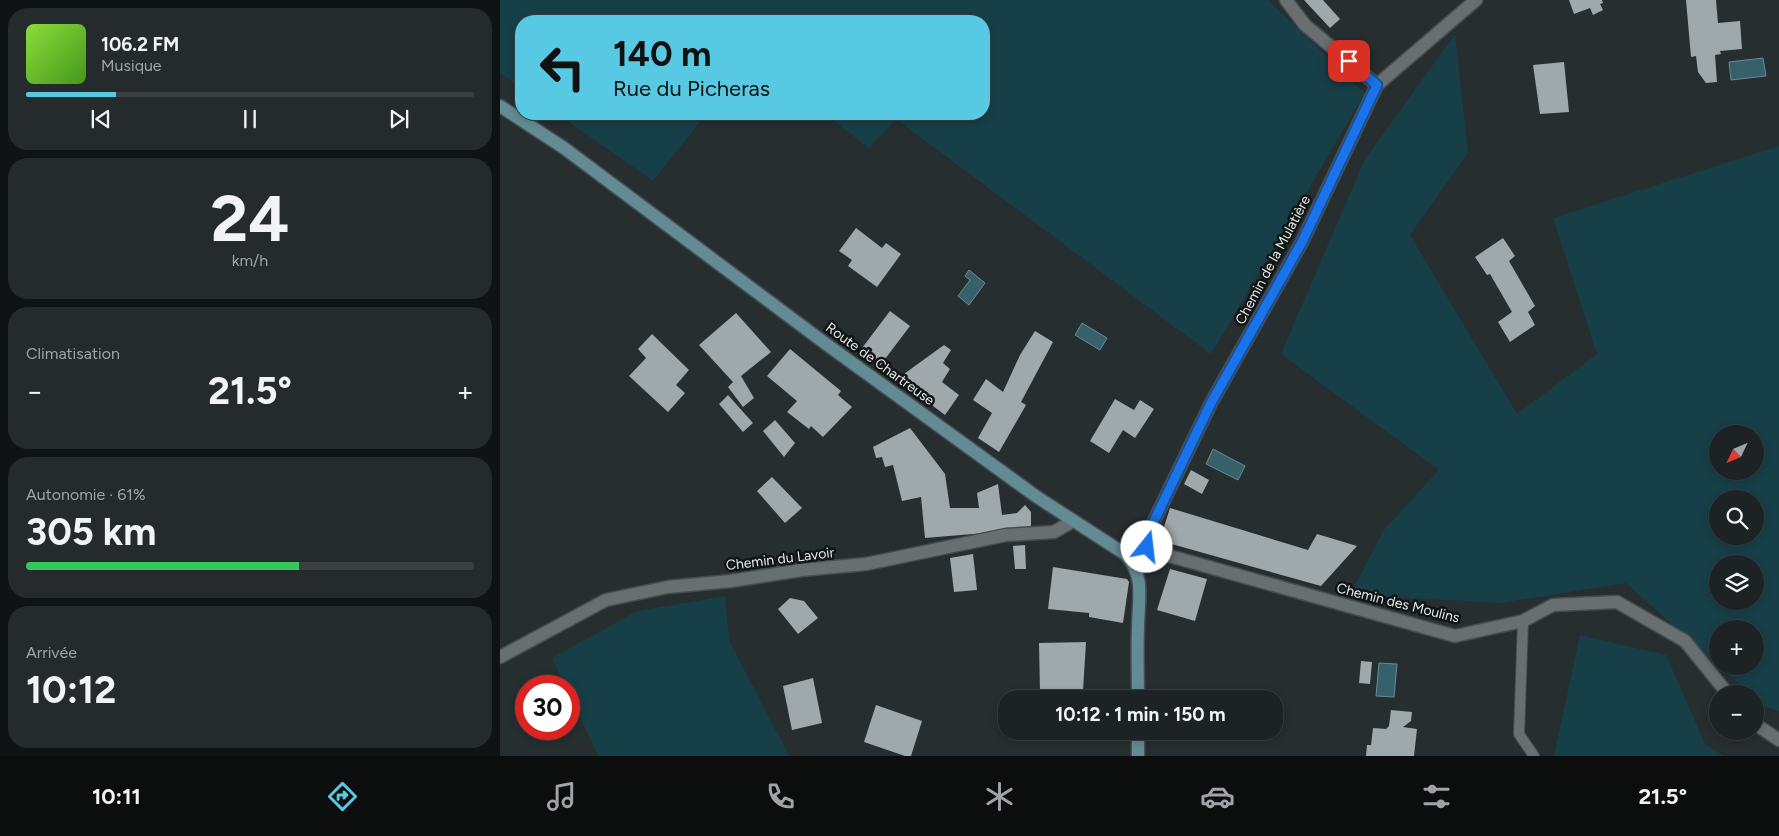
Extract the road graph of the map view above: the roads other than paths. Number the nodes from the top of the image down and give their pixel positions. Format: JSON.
{"nodes":[{"id":1,"x":1286,"y":0,"type":"edge"},
{"id":2,"x":1476,"y":0,"type":"edge"},
{"id":3,"x":1377,"y":85,"type":"junction"},
{"id":4,"x":500,"y":106,"type":"edge"},
{"id":5,"x":515,"y":116,"type":"edge"},
{"id":6,"x":521,"y":120,"type":"edge"},
{"id":7,"x":1073,"y":521,"type":"junction"},
{"id":8,"x":1147,"y":547,"type":"junction"},
{"id":9,"x":1134,"y":564,"type":"junction"},
{"id":10,"x":1523,"y":621,"type":"junction"},
{"id":11,"x":500,"y":657,"type":"edge"},
{"id":12,"x":1721,"y":685,"type":"edge"},
{"id":13,"x":1138,"y":690,"type":"edge"},
{"id":14,"x":1764,"y":730,"type":"edge"},
{"id":15,"x":1138,"y":740,"type":"edge"},
{"id":16,"x":1779,"y":740,"type":"edge"},
{"id":17,"x":1138,"y":756,"type":"edge"},
{"id":18,"x":1534,"y":756,"type":"edge"}],
"edges":[{"from":1,"to":3,"type":"street"},
{"from":2,"to":3,"type":"street","name":"Chemin de la Mulatière"},
{"from":3,"to":8,"type":"street","name":"Chemin de la Mulatière"},
{"from":4,"to":5,"type":"main road","name":"Route de Chartreuse"},
{"from":6,"to":7,"type":"main road","name":"Route de Chartreuse"},
{"from":7,"to":9,"type":"main road","name":"Route de Chartreuse"},
{"from":7,"to":11,"type":"street","name":"Chemin du Lavoir"},
{"from":8,"to":9,"type":"street","name":"Chemin de la Mulatière"},
{"from":8,"to":10,"type":"street","name":"Chemin des Moulins"},
{"from":9,"to":13,"type":"main road"},
{"from":10,"to":12,"type":"street","name":"Chemin des Moulins"},
{"from":10,"to":18,"type":"lane"},
{"from":14,"to":16,"type":"street"},
{"from":15,"to":17,"type":"main road"}]}
